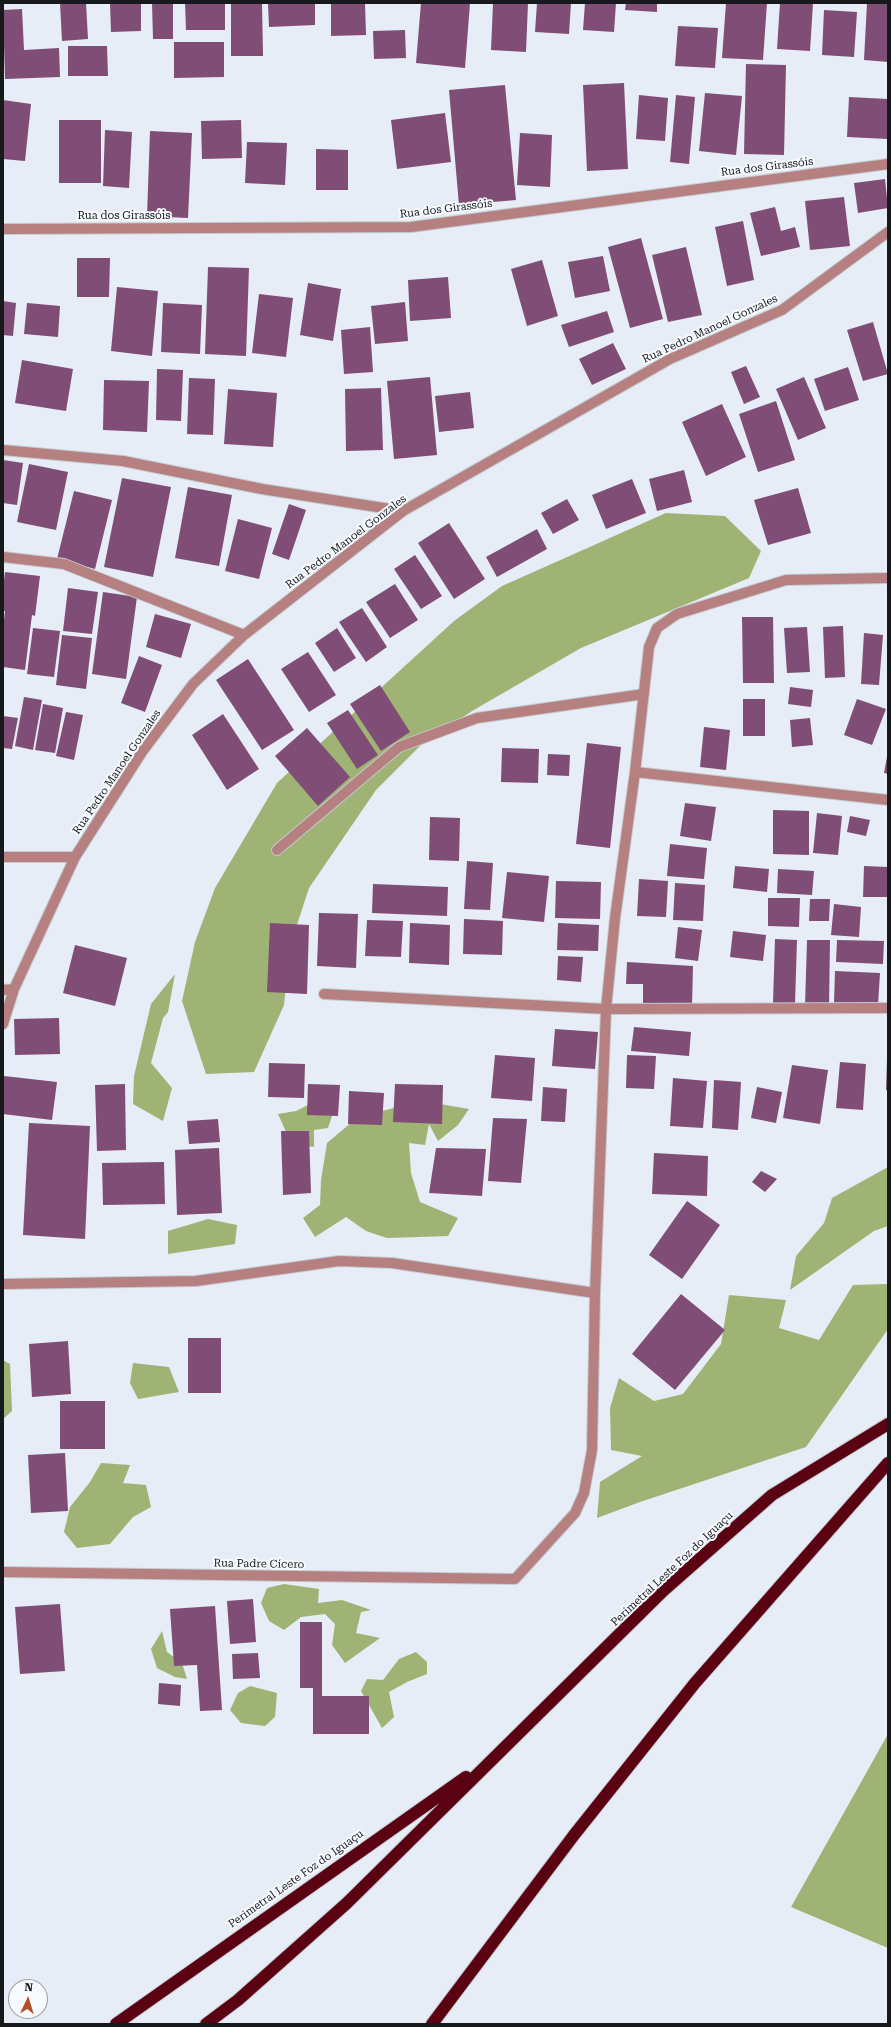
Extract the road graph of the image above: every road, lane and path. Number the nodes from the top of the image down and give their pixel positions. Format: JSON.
{"nodes":[{"id":1,"x":888,"y":164,"type":"edge"},
{"id":2,"x":3,"y":229,"type":"edge"},
{"id":3,"x":888,"y":232,"type":"edge"},
{"id":4,"x":3,"y":450,"type":"edge"},
{"id":5,"x":404,"y":511,"type":"junction"},
{"id":6,"x":3,"y":557,"type":"edge"},
{"id":7,"x":888,"y":578,"type":"edge"},
{"id":8,"x":244,"y":635,"type":"junction"},
{"id":9,"x":644,"y":694,"type":"junction"},
{"id":10,"x":635,"y":772,"type":"junction"},
{"id":11,"x":888,"y":800,"type":"edge"},
{"id":12,"x":277,"y":850,"type":"dead end"},
{"id":13,"x":3,"y":857,"type":"edge"},
{"id":14,"x":75,"y":857,"type":"junction"},
{"id":15,"x":3,"y":990,"type":"edge"},
{"id":16,"x":14,"y":990,"type":"junction"},
{"id":17,"x":324,"y":994,"type":"dead end"},
{"id":18,"x":888,"y":1008,"type":"edge"},
{"id":19,"x":606,"y":1009,"type":"junction"},
{"id":20,"x":3,"y":1024,"type":"edge"},
{"id":21,"x":3,"y":1284,"type":"edge"},
{"id":22,"x":595,"y":1293,"type":"junction"},
{"id":23,"x":888,"y":1424,"type":"edge"},
{"id":24,"x":888,"y":1463,"type":"edge"},
{"id":25,"x":3,"y":1572,"type":"edge"},
{"id":26,"x":493,"y":1758,"type":"junction"},
{"id":27,"x":116,"y":2024,"type":"edge"},
{"id":28,"x":206,"y":2024,"type":"edge"},
{"id":29,"x":432,"y":2024,"type":"edge"}],
"edges":[{"from":1,"to":2,"type":"street","name":"Rua dos Girassóis"},
{"from":3,"to":5,"type":"street","name":"Rua Pedro Manoel Gonzales"},
{"from":4,"to":5,"type":"street"},
{"from":5,"to":8,"type":"street","name":"Rua Pedro Manoel Gonzales"},
{"from":6,"to":8,"type":"street"},
{"from":7,"to":9,"type":"street"},
{"from":8,"to":14,"type":"street","name":"Rua Pedro Manoel Gonzales"},
{"from":9,"to":10,"type":"street"},
{"from":9,"to":12,"type":"street"},
{"from":10,"to":11,"type":"street"},
{"from":10,"to":19,"type":"street"},
{"from":13,"to":14,"type":"street"},
{"from":14,"to":16,"type":"street","name":"Rua Pedro Manoel Gonzales"},
{"from":15,"to":16,"type":"street"},
{"from":16,"to":20,"type":"street","name":"Rua Pedro Manoel Gonzales"},
{"from":17,"to":19,"type":"street"},
{"from":18,"to":19,"type":"street"},
{"from":19,"to":22,"type":"street"},
{"from":21,"to":22,"type":"street"},
{"from":22,"to":25,"type":"street","name":"Rua Padre Cícero"},
{"from":23,"to":26,"type":"highway","name":"Perimetral Leste Foz do Iguaçu"},
{"from":24,"to":29,"type":"highway"},
{"from":26,"to":27,"type":"highway","name":"Perimetral Leste Foz do Iguaçu"},
{"from":26,"to":28,"type":"highway","name":"Perimetral Leste Foz do Iguaçu"}]}
